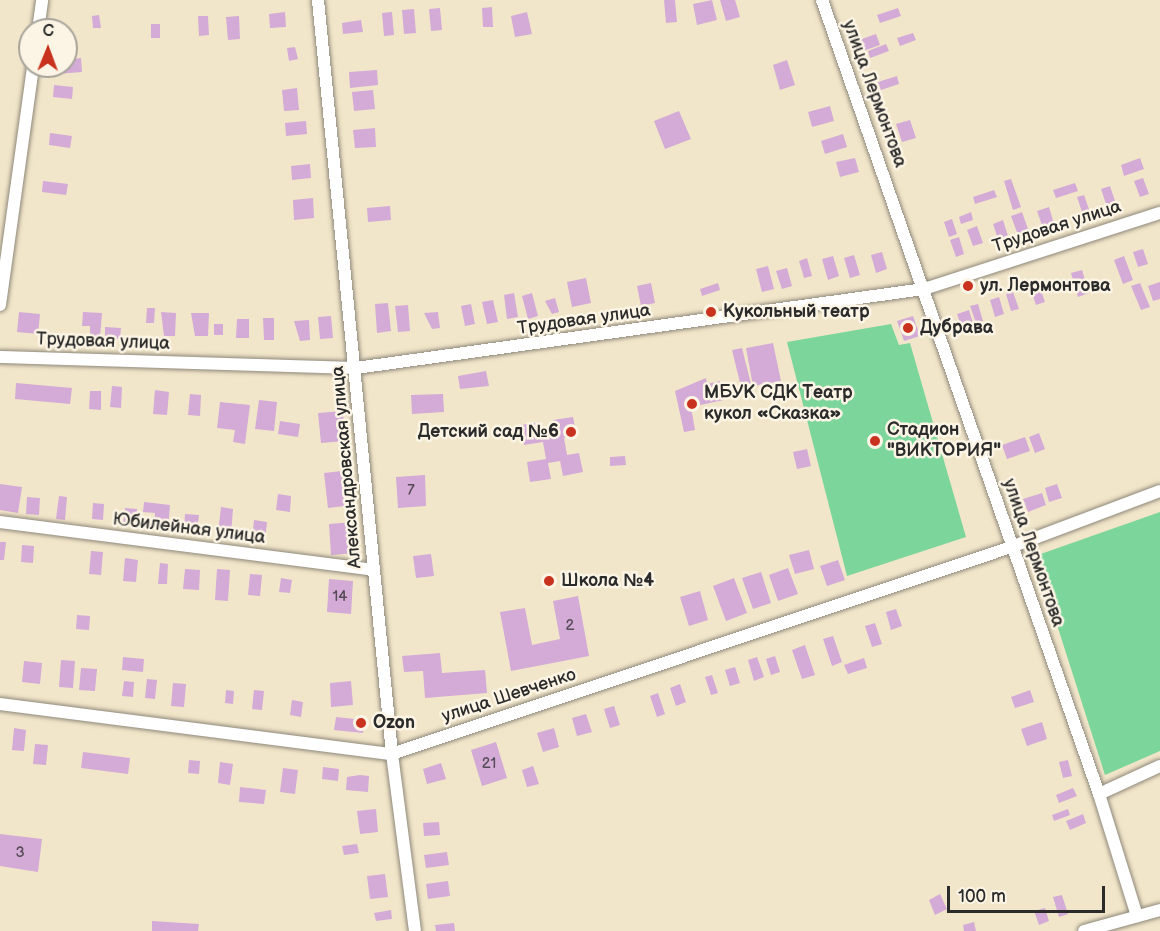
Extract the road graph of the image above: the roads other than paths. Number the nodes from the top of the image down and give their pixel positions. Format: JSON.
{"nodes":[{"id":1,"x":42,"y":0,"type":"edge"},
{"id":2,"x":318,"y":0,"type":"edge"},
{"id":3,"x":822,"y":0,"type":"edge"},
{"id":4,"x":40,"y":18,"type":"edge"},
{"id":5,"x":31,"y":78,"type":"edge"},
{"id":6,"x":1160,"y":213,"type":"edge"},
{"id":7,"x":924,"y":289,"type":"junction"},
{"id":8,"x":0,"y":305,"type":"edge"},
{"id":9,"x":0,"y":357,"type":"edge"},
{"id":10,"x":356,"y":368,"type":"junction"},
{"id":11,"x":1160,"y":491,"type":"edge"},
{"id":12,"x":0,"y":522,"type":"edge"},
{"id":13,"x":1011,"y":547,"type":"junction"},
{"id":14,"x":374,"y":570,"type":"junction"},
{"id":15,"x":0,"y":704,"type":"edge"},
{"id":16,"x":392,"y":754,"type":"junction"},
{"id":17,"x":1160,"y":766,"type":"edge"},
{"id":18,"x":1099,"y":794,"type":"junction"},
{"id":19,"x":1160,"y":910,"type":"edge"},
{"id":20,"x":1137,"y":916,"type":"junction"},
{"id":21,"x":415,"y":931,"type":"edge"},
{"id":22,"x":1084,"y":931,"type":"edge"}],
"edges":[{"from":1,"to":4,"type":"street"},
{"from":2,"to":10,"type":"street","name":"Александровская улица"},
{"from":3,"to":7,"type":"street","name":"улица Лермонтова"},
{"from":5,"to":8,"type":"street"},
{"from":6,"to":7,"type":"street","name":"Трудовая улица"},
{"from":7,"to":10,"type":"street","name":"Трудовая улица"},
{"from":7,"to":13,"type":"street","name":"улица Лермонтова"},
{"from":9,"to":10,"type":"street","name":"Трудовая улица"},
{"from":10,"to":14,"type":"street","name":"Александровская улица"},
{"from":11,"to":13,"type":"street","name":"улица Шевченко"},
{"from":12,"to":14,"type":"street","name":"Юбилейная улица"},
{"from":13,"to":16,"type":"street","name":"улица Шевченко"},
{"from":13,"to":18,"type":"street","name":"улица Лермонтова"},
{"from":14,"to":16,"type":"street","name":"Александровская улица"},
{"from":15,"to":16,"type":"street","name":"улица Шевченко"},
{"from":16,"to":21,"type":"street","name":"Александровская улица"},
{"from":17,"to":18,"type":"street"},
{"from":18,"to":20,"type":"street","name":"улица Лермонтова"},
{"from":19,"to":20,"type":"street"},
{"from":20,"to":22,"type":"street"}]}
